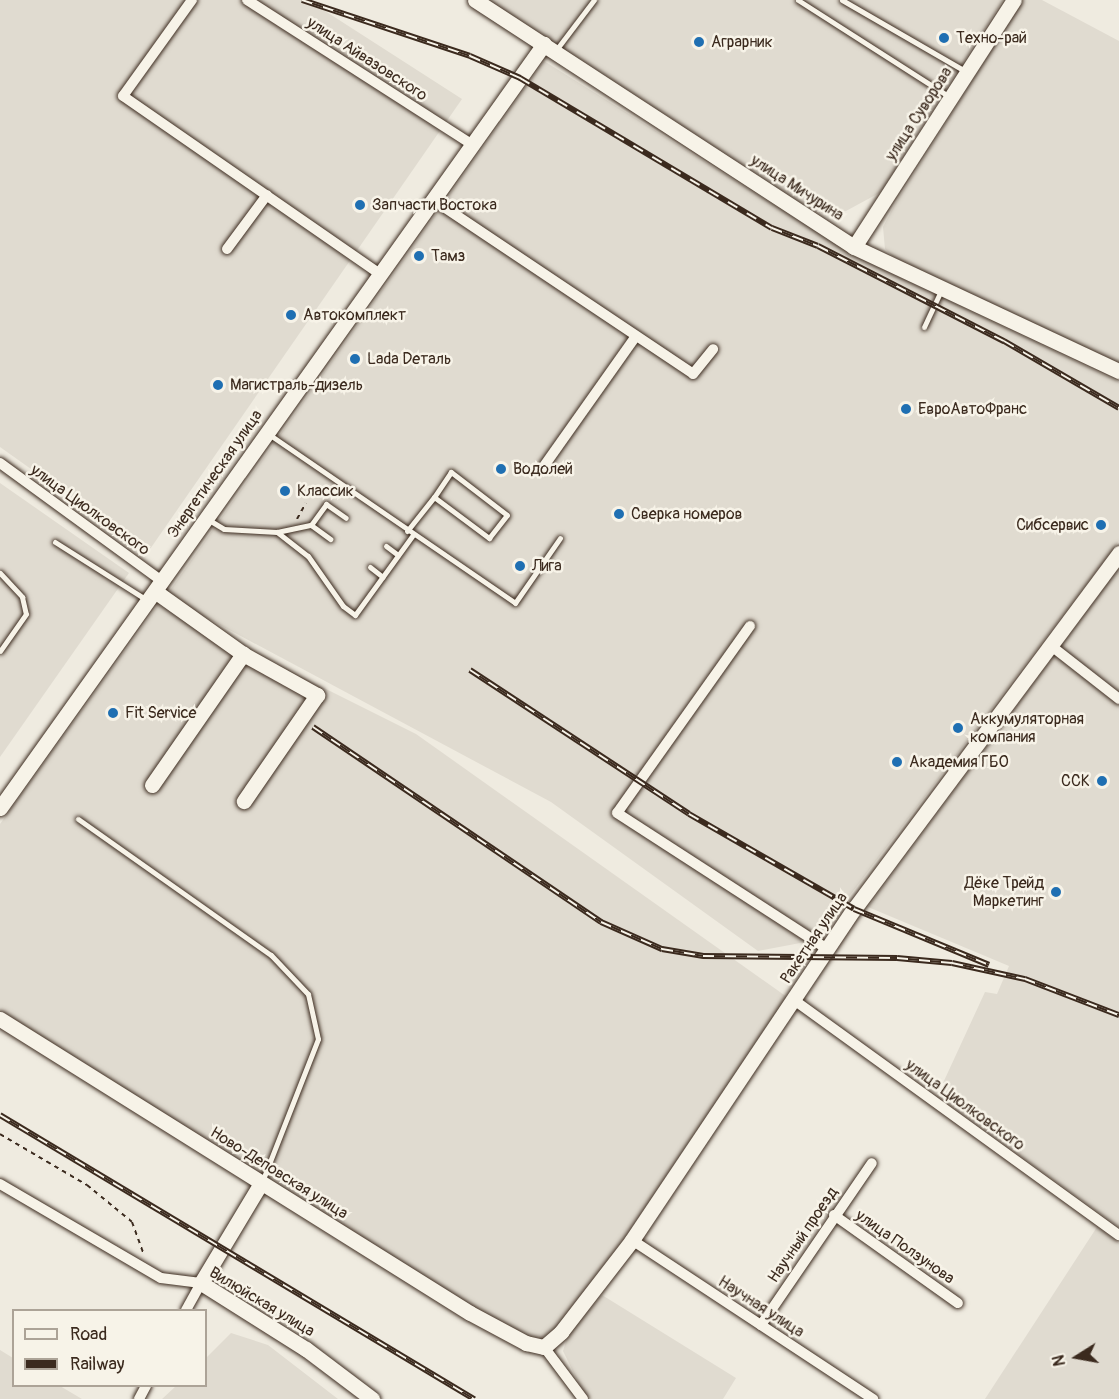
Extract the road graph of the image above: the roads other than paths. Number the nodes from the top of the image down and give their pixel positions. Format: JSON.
{"nodes":[{"id":1,"x":192,"y":0,"type":"edge"},
{"id":2,"x":247,"y":0,"type":"edge"},
{"id":3,"x":475,"y":0,"type":"edge"},
{"id":4,"x":594,"y":0,"type":"edge"},
{"id":5,"x":798,"y":0,"type":"edge"},
{"id":6,"x":842,"y":0,"type":"edge"},
{"id":7,"x":1014,"y":0,"type":"edge"},
{"id":8,"x":549,"y":47,"type":"junction"},
{"id":9,"x":967,"y":73,"type":"junction"},
{"id":10,"x":952,"y":98,"type":"junction"},
{"id":11,"x":471,"y":144,"type":"junction"},
{"id":12,"x":267,"y":195,"type":"junction"},
{"id":13,"x":432,"y":199,"type":"junction"},
{"id":14,"x":854,"y":247,"type":"junction"},
{"id":15,"x":227,"y":249,"type":"dead end"},
{"id":16,"x":379,"y":273,"type":"junction"},
{"id":17,"x":941,"y":291,"type":"junction"},
{"id":18,"x":924,"y":327,"type":"dead end"},
{"id":19,"x":636,"y":336,"type":"junction"},
{"id":20,"x":713,"y":349,"type":"dead end"},
{"id":21,"x":1119,"y":371,"type":"edge"},
{"id":22,"x":266,"y":432,"type":"junction"},
{"id":23,"x":0,"y":463,"type":"edge"},
{"id":24,"x":544,"y":466,"type":"dead end"},
{"id":25,"x":434,"y":496,"type":"junction"},
{"id":26,"x":205,"y":517,"type":"junction"},
{"id":27,"x":346,"y":518,"type":"dead end"},
{"id":28,"x":311,"y":525,"type":"junction"},
{"id":29,"x":407,"y":531,"type":"junction"},
{"id":30,"x":277,"y":532,"type":"junction"},
{"id":31,"x":412,"y":535,"type":"junction"},
{"id":32,"x":560,"y":538,"type":"dead end"},
{"id":33,"x":330,"y":539,"type":"dead end"},
{"id":34,"x":55,"y":543,"type":"dead end"},
{"id":35,"x":386,"y":546,"type":"dead end"},
{"id":36,"x":1119,"y":553,"type":"edge"},
{"id":37,"x":398,"y":555,"type":"junction"},
{"id":38,"x":370,"y":567,"type":"dead end"},
{"id":39,"x":0,"y":573,"type":"edge"},
{"id":40,"x":383,"y":577,"type":"junction"},
{"id":41,"x":156,"y":592,"type":"junction"},
{"id":42,"x":750,"y":626,"type":"dead end"},
{"id":43,"x":1050,"y":645,"type":"junction"},
{"id":44,"x":0,"y":651,"type":"edge"},
{"id":45,"x":243,"y":654,"type":"junction"},
{"id":46,"x":1119,"y":699,"type":"edge"},
{"id":47,"x":152,"y":785,"type":"dead end"},
{"id":48,"x":244,"y":801,"type":"dead end"},
{"id":49,"x":0,"y":808,"type":"edge"},
{"id":50,"x":78,"y":819,"type":"dead end"},
{"id":51,"x":827,"y":950,"type":"junction"},
{"id":52,"x":794,"y":1000,"type":"junction"},
{"id":53,"x":0,"y":1019,"type":"edge"},
{"id":54,"x":872,"y":1163,"type":"dead end"},
{"id":55,"x":261,"y":1183,"type":"junction"},
{"id":56,"x":0,"y":1184,"type":"edge"},
{"id":57,"x":834,"y":1215,"type":"junction"},
{"id":58,"x":1119,"y":1234,"type":"edge"},
{"id":59,"x":632,"y":1240,"type":"junction"},
{"id":60,"x":201,"y":1283,"type":"junction"},
{"id":61,"x":958,"y":1303,"type":"dead end"},
{"id":62,"x":187,"y":1309,"type":"edge"},
{"id":63,"x":761,"y":1325,"type":"junction"},
{"id":64,"x":544,"y":1347,"type":"junction"},
{"id":65,"x":372,"y":1399,"type":"edge"},
{"id":66,"x":583,"y":1399,"type":"edge"},
{"id":67,"x":873,"y":1399,"type":"edge"}],
"edges":[{"from":1,"to":12,"type":"street"},
{"from":2,"to":11,"type":"street","name":"улица Айвазовского"},
{"from":3,"to":8,"type":"street","name":"улица Мичурина"},
{"from":4,"to":8,"type":"lane"},
{"from":5,"to":10,"type":"lane"},
{"from":6,"to":9,"type":"lane"},
{"from":7,"to":9,"type":"street","name":"улица Суворова"},
{"from":8,"to":11,"type":"street","name":"Энергетическая улица"},
{"from":8,"to":14,"type":"street","name":"улица Мичурина"},
{"from":9,"to":10,"type":"street","name":"улица Суворова"},
{"from":10,"to":14,"type":"street","name":"улица Суворова"},
{"from":11,"to":13,"type":"street","name":"Энергетическая улица"},
{"from":12,"to":15,"type":"street"},
{"from":12,"to":16,"type":"street"},
{"from":13,"to":16,"type":"street","name":"Энергетическая улица"},
{"from":13,"to":19,"type":"street"},
{"from":14,"to":17,"type":"street","name":"улица Мичурина"},
{"from":16,"to":22,"type":"street","name":"Энергетическая улица"},
{"from":17,"to":18,"type":"lane"},
{"from":17,"to":21,"type":"street","name":"улица Мичурина"},
{"from":19,"to":20,"type":"street"},
{"from":19,"to":24,"type":"street"},
{"from":22,"to":26,"type":"street","name":"Энергетическая улица"},
{"from":22,"to":29,"type":"lane"},
{"from":23,"to":41,"type":"street","name":"улица Циолковского"},
{"from":25,"to":25,"type":"lane"},
{"from":25,"to":29,"type":"lane"},
{"from":26,"to":30,"type":"lane"},
{"from":26,"to":41,"type":"street","name":"Энергетическая улица"},
{"from":27,"to":28,"type":"lane"},
{"from":28,"to":30,"type":"lane"},
{"from":28,"to":33,"type":"lane"},
{"from":29,"to":31,"type":"lane"},
{"from":30,"to":40,"type":"lane"},
{"from":31,"to":32,"type":"lane"},
{"from":31,"to":37,"type":"lane"},
{"from":34,"to":41,"type":"lane"},
{"from":35,"to":37,"type":"lane"},
{"from":36,"to":43,"type":"street","name":"Ракетная улица"},
{"from":37,"to":40,"type":"lane"},
{"from":38,"to":40,"type":"lane"},
{"from":39,"to":44,"type":"lane"},
{"from":41,"to":45,"type":"street"},
{"from":41,"to":49,"type":"street","name":"Энергетическая улица"},
{"from":42,"to":51,"type":"street"},
{"from":43,"to":46,"type":"street"},
{"from":43,"to":51,"type":"street","name":"Ракетная улица"},
{"from":45,"to":47,"type":"street"},
{"from":45,"to":48,"type":"street"},
{"from":50,"to":55,"type":"lane"},
{"from":51,"to":52,"type":"street","name":"Ракетная улица"},
{"from":52,"to":58,"type":"street","name":"улица Циолковского"},
{"from":52,"to":59,"type":"street","name":"Ракетная улица"},
{"from":53,"to":55,"type":"street","name":"Ново-Деповская улица"},
{"from":54,"to":57,"type":"street","name":"Научный проезд"},
{"from":55,"to":60,"type":"street"},
{"from":55,"to":64,"type":"street","name":"Ново-Деповская улица"},
{"from":56,"to":60,"type":"street","name":"Вилюйская улица"},
{"from":57,"to":61,"type":"street","name":"улица Ползунова"},
{"from":57,"to":63,"type":"street","name":"Научный проезд"},
{"from":59,"to":63,"type":"street","name":"Научная улица"},
{"from":59,"to":64,"type":"street","name":"Ракетная улица"},
{"from":60,"to":62,"type":"street"},
{"from":60,"to":65,"type":"street","name":"Вилюйская улица"},
{"from":63,"to":67,"type":"street","name":"Научная улица"},
{"from":64,"to":66,"type":"street"}]}
